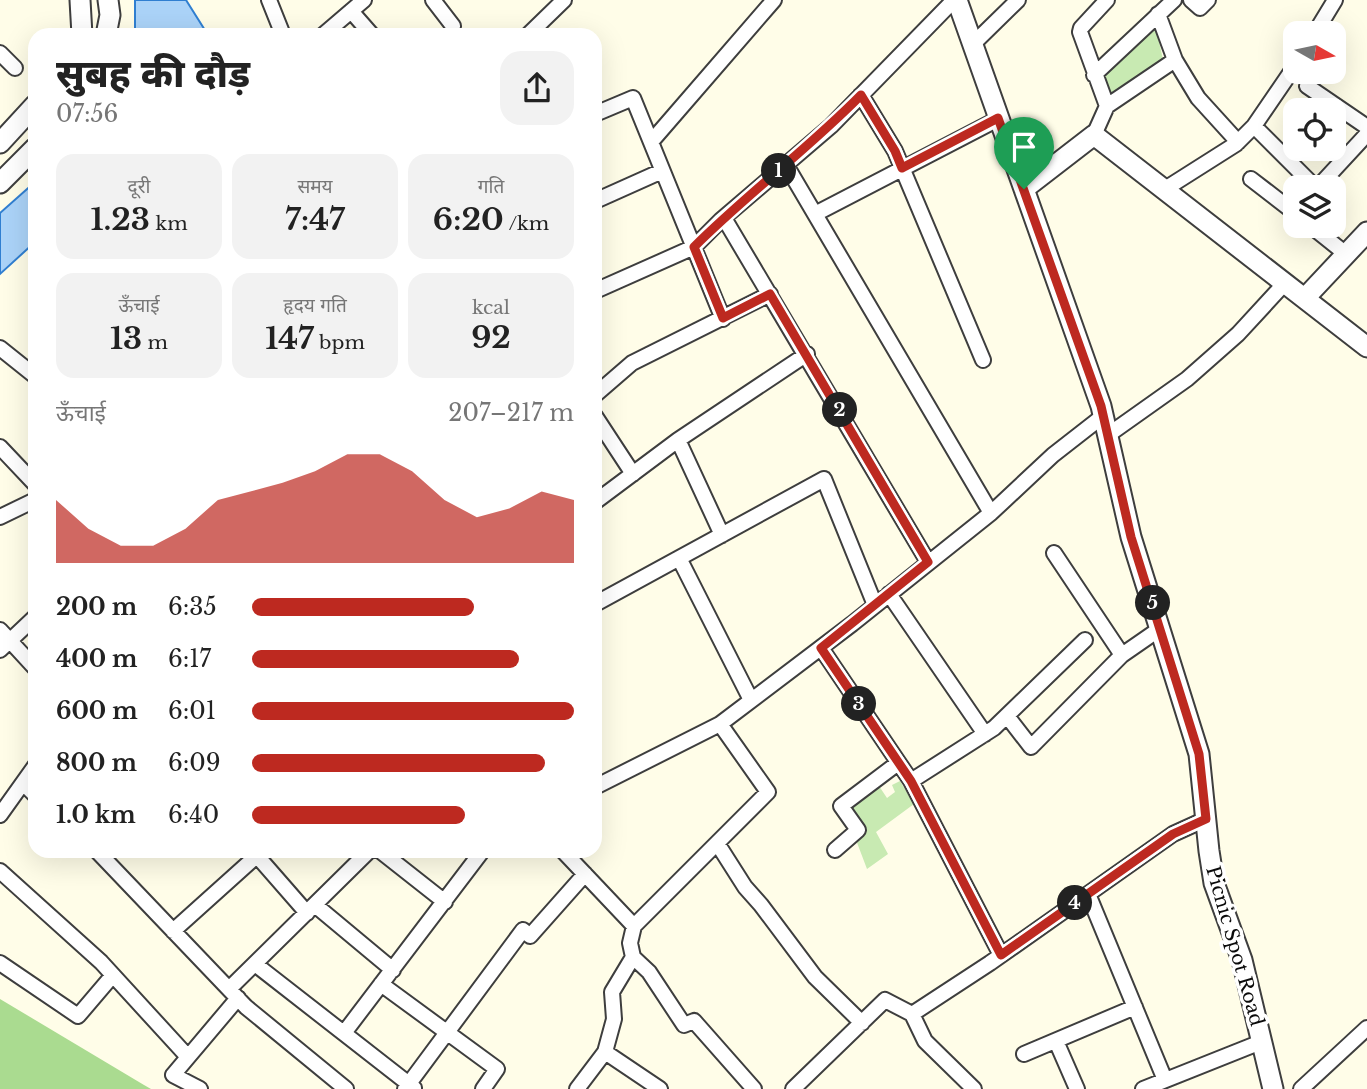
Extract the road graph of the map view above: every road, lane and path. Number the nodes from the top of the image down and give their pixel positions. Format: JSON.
{"nodes":[{"id":1,"x":80,"y":0,"type":"edge"},
{"id":2,"x":108,"y":0,"type":"edge"},
{"id":3,"x":268,"y":0,"type":"edge"},
{"id":4,"x":364,"y":0,"type":"edge"},
{"id":5,"x":433,"y":0,"type":"edge"},
{"id":6,"x":564,"y":0,"type":"edge"},
{"id":7,"x":955,"y":0,"type":"edge"},
{"id":8,"x":1018,"y":0,"type":"edge"},
{"id":9,"x":1107,"y":0,"type":"edge"},
{"id":10,"x":1174,"y":0,"type":"edge"},
{"id":11,"x":1191,"y":0,"type":"edge"},
{"id":12,"x":1209,"y":0,"type":"edge"},
{"id":13,"x":1335,"y":0,"type":"edge"},
{"id":14,"x":767,"y":3,"type":"edge"},
{"id":15,"x":351,"y":11,"type":"junction"},
{"id":16,"x":1158,"y":14,"type":"junction"},
{"id":17,"x":1322,"y":21,"type":"edge"},
{"id":18,"x":453,"y":26,"type":"dead end"},
{"id":19,"x":82,"y":28,"type":"edge"},
{"id":20,"x":107,"y":28,"type":"edge"},
{"id":21,"x":279,"y":28,"type":"edge"},
{"id":22,"x":331,"y":28,"type":"edge"},
{"id":23,"x":366,"y":28,"type":"edge"},
{"id":24,"x":535,"y":28,"type":"edge"},
{"id":25,"x":972,"y":45,"type":"junction"},
{"id":26,"x":0,"y":53,"type":"edge"},
{"id":27,"x":1175,"y":60,"type":"junction"},
{"id":28,"x":15,"y":68,"type":"dead end"},
{"id":29,"x":1094,"y":75,"type":"junction"},
{"id":30,"x":1283,"y":84,"type":"edge"},
{"id":31,"x":1307,"y":86,"type":"dead end"},
{"id":32,"x":861,"y":95,"type":"junction"},
{"id":33,"x":1107,"y":106,"type":"junction"},
{"id":34,"x":602,"y":111,"type":"edge"},
{"id":35,"x":28,"y":113,"type":"edge"},
{"id":36,"x":998,"y":118,"type":"junction"},
{"id":37,"x":1255,"y":126,"type":"junction"},
{"id":38,"x":1367,"y":127,"type":"edge"},
{"id":39,"x":1367,"y":134,"type":"edge"},
{"id":40,"x":1094,"y":135,"type":"junction"},
{"id":41,"x":651,"y":142,"type":"junction"},
{"id":42,"x":1238,"y":142,"type":"junction"},
{"id":43,"x":0,"y":144,"type":"edge"},
{"id":44,"x":28,"y":155,"type":"edge"},
{"id":45,"x":786,"y":165,"type":"junction"},
{"id":46,"x":902,"y":168,"type":"junction"},
{"id":47,"x":662,"y":171,"type":"junction"},
{"id":48,"x":1305,"y":175,"type":"edge"},
{"id":49,"x":1328,"y":175,"type":"edge"},
{"id":50,"x":1251,"y":179,"type":"dead end"},
{"id":51,"x":0,"y":183,"type":"edge"},
{"id":52,"x":1024,"y":189,"type":"junction"},
{"id":53,"x":1165,"y":189,"type":"junction"},
{"id":54,"x":602,"y":198,"type":"edge"},
{"id":55,"x":1283,"y":204,"type":"edge"},
{"id":56,"x":816,"y":214,"type":"junction"},
{"id":57,"x":724,"y":218,"type":"junction"},
{"id":58,"x":1360,"y":243,"type":"edge"},
{"id":59,"x":694,"y":247,"type":"junction"},
{"id":60,"x":1285,"y":283,"type":"junction"},
{"id":61,"x":602,"y":288,"type":"edge"},
{"id":62,"x":770,"y":294,"type":"junction"},
{"id":63,"x":1305,"y":298,"type":"junction"},
{"id":64,"x":723,"y":318,"type":"junction"},
{"id":65,"x":1367,"y":347,"type":"edge"},
{"id":66,"x":0,"y":348,"type":"edge"},
{"id":67,"x":807,"y":354,"type":"junction"},
{"id":68,"x":984,"y":360,"type":"dead end"},
{"id":69,"x":28,"y":370,"type":"edge"},
{"id":70,"x":602,"y":389,"type":"edge"},
{"id":71,"x":1105,"y":426,"type":"junction"},
{"id":72,"x":602,"y":427,"type":"edge"},
{"id":73,"x":678,"y":440,"type":"junction"},
{"id":74,"x":0,"y":447,"type":"edge"},
{"id":75,"x":633,"y":474,"type":"junction"},
{"id":76,"x":28,"y":477,"type":"edge"},
{"id":77,"x":602,"y":497,"type":"edge"},
{"id":78,"x":28,"y":503,"type":"edge"},
{"id":79,"x":991,"y":513,"type":"junction"},
{"id":80,"x":0,"y":517,"type":"edge"},
{"id":81,"x":722,"y":535,"type":"junction"},
{"id":82,"x":1054,"y":553,"type":"dead end"},
{"id":83,"x":680,"y":558,"type":"junction"},
{"id":84,"x":928,"y":562,"type":"junction"},
{"id":85,"x":889,"y":594,"type":"junction"},
{"id":86,"x":602,"y":600,"type":"edge"},
{"id":87,"x":875,"y":605,"type":"junction"},
{"id":88,"x":28,"y":622,"type":"edge"},
{"id":89,"x":1161,"y":628,"type":"junction"},
{"id":90,"x":3,"y":640,"type":"edge"},
{"id":91,"x":1084,"y":640,"type":"dead end"},
{"id":92,"x":821,"y":648,"type":"junction"},
{"id":93,"x":1122,"y":654,"type":"junction"},
{"id":94,"x":28,"y":662,"type":"edge"},
{"id":95,"x":751,"y":700,"type":"junction"},
{"id":96,"x":1007,"y":716,"type":"junction"},
{"id":97,"x":720,"y":724,"type":"junction"},
{"id":98,"x":985,"y":734,"type":"junction"},
{"id":99,"x":898,"y":763,"type":"junction"},
{"id":100,"x":28,"y":776,"type":"edge"},
{"id":101,"x":911,"y":781,"type":"junction"},
{"id":102,"x":23,"y":783,"type":"junction"},
{"id":103,"x":602,"y":783,"type":"edge"},
{"id":104,"x":28,"y":788,"type":"edge"},
{"id":105,"x":0,"y":815,"type":"edge"},
{"id":106,"x":1206,"y":819,"type":"junction"},
{"id":107,"x":717,"y":843,"type":"junction"},
{"id":108,"x":835,"y":850,"type":"dead end"},
{"id":109,"x":104,"y":858,"type":"edge"},
{"id":110,"x":251,"y":858,"type":"edge"},
{"id":111,"x":263,"y":858,"type":"edge"},
{"id":112,"x":362,"y":858,"type":"edge"},
{"id":113,"x":389,"y":858,"type":"edge"},
{"id":114,"x":477,"y":858,"type":"edge"},
{"id":115,"x":570,"y":858,"type":"edge"},
{"id":116,"x":0,"y":871,"type":"edge"},
{"id":117,"x":585,"y":874,"type":"junction"},
{"id":118,"x":1088,"y":894,"type":"junction"},
{"id":119,"x":445,"y":902,"type":"junction"},
{"id":120,"x":311,"y":909,"type":"junction"},
{"id":121,"x":634,"y":926,"type":"junction"},
{"id":122,"x":173,"y":931,"type":"junction"},
{"id":123,"x":1001,"y":955,"type":"junction"},
{"id":124,"x":633,"y":957,"type":"junction"},
{"id":125,"x":0,"y":962,"type":"edge"},
{"id":126,"x":255,"y":964,"type":"junction"},
{"id":127,"x":393,"y":970,"type":"junction"},
{"id":128,"x":113,"y":975,"type":"junction"},
{"id":129,"x":381,"y":984,"type":"junction"},
{"id":130,"x":234,"y":994,"type":"junction"},
{"id":131,"x":1135,"y":1007,"type":"junction"},
{"id":132,"x":912,"y":1014,"type":"junction"},
{"id":133,"x":862,"y":1023,"type":"junction"},
{"id":134,"x":1367,"y":1028,"type":"edge"},
{"id":135,"x":447,"y":1032,"type":"junction"},
{"id":136,"x":344,"y":1033,"type":"junction"},
{"id":137,"x":1056,"y":1041,"type":"junction"},
{"id":138,"x":1261,"y":1042,"type":"junction"},
{"id":139,"x":606,"y":1052,"type":"junction"},
{"id":140,"x":1024,"y":1054,"type":"dead end"},
{"id":141,"x":188,"y":1057,"type":"junction"},
{"id":142,"x":1165,"y":1080,"type":"junction"},
{"id":143,"x":410,"y":1087,"type":"edge"},
{"id":144,"x":579,"y":1088,"type":"edge"},
{"id":145,"x":200,"y":1089,"type":"edge"},
{"id":146,"x":346,"y":1089,"type":"edge"},
{"id":147,"x":483,"y":1089,"type":"edge"},
{"id":148,"x":660,"y":1089,"type":"edge"},
{"id":149,"x":754,"y":1089,"type":"edge"},
{"id":150,"x":793,"y":1089,"type":"edge"},
{"id":151,"x":974,"y":1089,"type":"edge"},
{"id":152,"x":1077,"y":1089,"type":"edge"},
{"id":153,"x":1143,"y":1089,"type":"edge"},
{"id":154,"x":1273,"y":1089,"type":"edge"},
{"id":155,"x":1301,"y":1089,"type":"edge"}],
"edges":[{"from":1,"to":19,"type":"street"},
{"from":2,"to":20,"type":"street"},
{"from":3,"to":21,"type":"street"},
{"from":4,"to":15,"type":"street"},
{"from":5,"to":18,"type":"street"},
{"from":6,"to":24,"type":"street"},
{"from":7,"to":25,"type":"street","name":"Picnic Spot Road"},
{"from":7,"to":32,"type":"street"},
{"from":8,"to":25,"type":"street"},
{"from":9,"to":29,"type":"street"},
{"from":10,"to":16,"type":"street"},
{"from":11,"to":12,"type":"street"},
{"from":13,"to":17,"type":"street"},
{"from":14,"to":41,"type":"street"},
{"from":15,"to":22,"type":"street"},
{"from":15,"to":23,"type":"street"},
{"from":16,"to":27,"type":"street"},
{"from":16,"to":29,"type":"street"},
{"from":25,"to":36,"type":"street","name":"Picnic Spot Road"},
{"from":26,"to":28,"type":"street"},
{"from":27,"to":33,"type":"street"},
{"from":27,"to":42,"type":"street"},
{"from":29,"to":33,"type":"street"},
{"from":30,"to":37,"type":"street"},
{"from":31,"to":38,"type":"street"},
{"from":32,"to":45,"type":"street"},
{"from":32,"to":46,"type":"street"},
{"from":33,"to":40,"type":"street"},
{"from":34,"to":41,"type":"street"},
{"from":35,"to":43,"type":"street"},
{"from":36,"to":46,"type":"street"},
{"from":36,"to":52,"type":"street","name":"Picnic Spot Road"},
{"from":37,"to":42,"type":"street"},
{"from":37,"to":48,"type":"street"},
{"from":39,"to":49,"type":"street"},
{"from":40,"to":52,"type":"street"},
{"from":40,"to":53,"type":"street"},
{"from":41,"to":47,"type":"street"},
{"from":42,"to":53,"type":"street"},
{"from":44,"to":51,"type":"street"},
{"from":45,"to":56,"type":"street"},
{"from":45,"to":57,"type":"street"},
{"from":46,"to":56,"type":"street"},
{"from":46,"to":68,"type":"street"},
{"from":47,"to":54,"type":"street"},
{"from":47,"to":59,"type":"street"},
{"from":50,"to":55,"type":"street"},
{"from":52,"to":71,"type":"street","name":"Picnic Spot Road"},
{"from":53,"to":60,"type":"street"},
{"from":56,"to":79,"type":"street"},
{"from":57,"to":59,"type":"street"},
{"from":57,"to":62,"type":"street"},
{"from":58,"to":63,"type":"street"},
{"from":59,"to":61,"type":"street"},
{"from":59,"to":64,"type":"street"},
{"from":60,"to":63,"type":"street"},
{"from":60,"to":71,"type":"street"},
{"from":62,"to":64,"type":"street"},
{"from":62,"to":67,"type":"street"},
{"from":63,"to":65,"type":"street"},
{"from":64,"to":70,"type":"street"},
{"from":66,"to":69,"type":"street"},
{"from":67,"to":73,"type":"street"},
{"from":67,"to":84,"type":"street"},
{"from":71,"to":79,"type":"street"},
{"from":71,"to":89,"type":"street","name":"Picnic Spot Road"},
{"from":72,"to":75,"type":"street"},
{"from":73,"to":75,"type":"street"},
{"from":73,"to":81,"type":"street"},
{"from":74,"to":76,"type":"street"},
{"from":75,"to":77,"type":"street"},
{"from":78,"to":80,"type":"street"},
{"from":79,"to":84,"type":"street"},
{"from":81,"to":83,"type":"street"},
{"from":81,"to":87,"type":"street"},
{"from":82,"to":93,"type":"street"},
{"from":83,"to":86,"type":"street"},
{"from":83,"to":95,"type":"street"},
{"from":84,"to":85,"type":"street"},
{"from":85,"to":87,"type":"street"},
{"from":85,"to":98,"type":"street"},
{"from":87,"to":92,"type":"street"},
{"from":88,"to":90,"type":"street"},
{"from":89,"to":93,"type":"street"},
{"from":89,"to":106,"type":"street","name":"Picnic Spot Road"},
{"from":90,"to":94,"type":"street"},
{"from":91,"to":96,"type":"street"},
{"from":92,"to":95,"type":"street"},
{"from":92,"to":99,"type":"street"},
{"from":93,"to":96,"type":"street"},
{"from":95,"to":97,"type":"street"},
{"from":96,"to":98,"type":"street"},
{"from":97,"to":103,"type":"street"},
{"from":97,"to":107,"type":"street"},
{"from":98,"to":101,"type":"street"},
{"from":99,"to":101,"type":"street"},
{"from":99,"to":108,"type":"street"},
{"from":100,"to":102,"type":"street"},
{"from":101,"to":123,"type":"street"},
{"from":102,"to":104,"type":"street"},
{"from":102,"to":105,"type":"street"},
{"from":106,"to":118,"type":"street"},
{"from":106,"to":138,"type":"street","name":"Picnic Spot Road"},
{"from":107,"to":121,"type":"street"},
{"from":107,"to":133,"type":"street"},
{"from":109,"to":122,"type":"street"},
{"from":110,"to":122,"type":"street"},
{"from":111,"to":120,"type":"street"},
{"from":112,"to":120,"type":"street"},
{"from":113,"to":119,"type":"street"},
{"from":114,"to":119,"type":"street"},
{"from":115,"to":117,"type":"street"},
{"from":116,"to":128,"type":"street"},
{"from":117,"to":121,"type":"street"},
{"from":117,"to":135,"type":"street"},
{"from":118,"to":123,"type":"street"},
{"from":118,"to":131,"type":"street"},
{"from":119,"to":127,"type":"street"},
{"from":120,"to":126,"type":"street"},
{"from":120,"to":127,"type":"street"},
{"from":121,"to":124,"type":"street"},
{"from":122,"to":130,"type":"street"},
{"from":123,"to":132,"type":"street"},
{"from":124,"to":139,"type":"street"},
{"from":124,"to":149,"type":"street"},
{"from":125,"to":128,"type":"street"},
{"from":126,"to":130,"type":"street"},
{"from":126,"to":136,"type":"street"},
{"from":127,"to":129,"type":"street"},
{"from":128,"to":141,"type":"street"},
{"from":129,"to":135,"type":"street"},
{"from":129,"to":136,"type":"street"},
{"from":130,"to":141,"type":"street"},
{"from":130,"to":146,"type":"street"},
{"from":131,"to":137,"type":"street"},
{"from":131,"to":142,"type":"street"},
{"from":132,"to":133,"type":"street"},
{"from":132,"to":151,"type":"street"},
{"from":133,"to":150,"type":"street"},
{"from":134,"to":155,"type":"street"},
{"from":135,"to":143,"type":"street"},
{"from":135,"to":147,"type":"street"},
{"from":136,"to":143,"type":"street"},
{"from":137,"to":140,"type":"street"},
{"from":137,"to":152,"type":"street"},
{"from":138,"to":142,"type":"street"},
{"from":138,"to":154,"type":"street","name":"Picnic Spot Road"},
{"from":139,"to":144,"type":"street"},
{"from":139,"to":148,"type":"street"},
{"from":141,"to":145,"type":"street"},
{"from":142,"to":153,"type":"street"}]}
